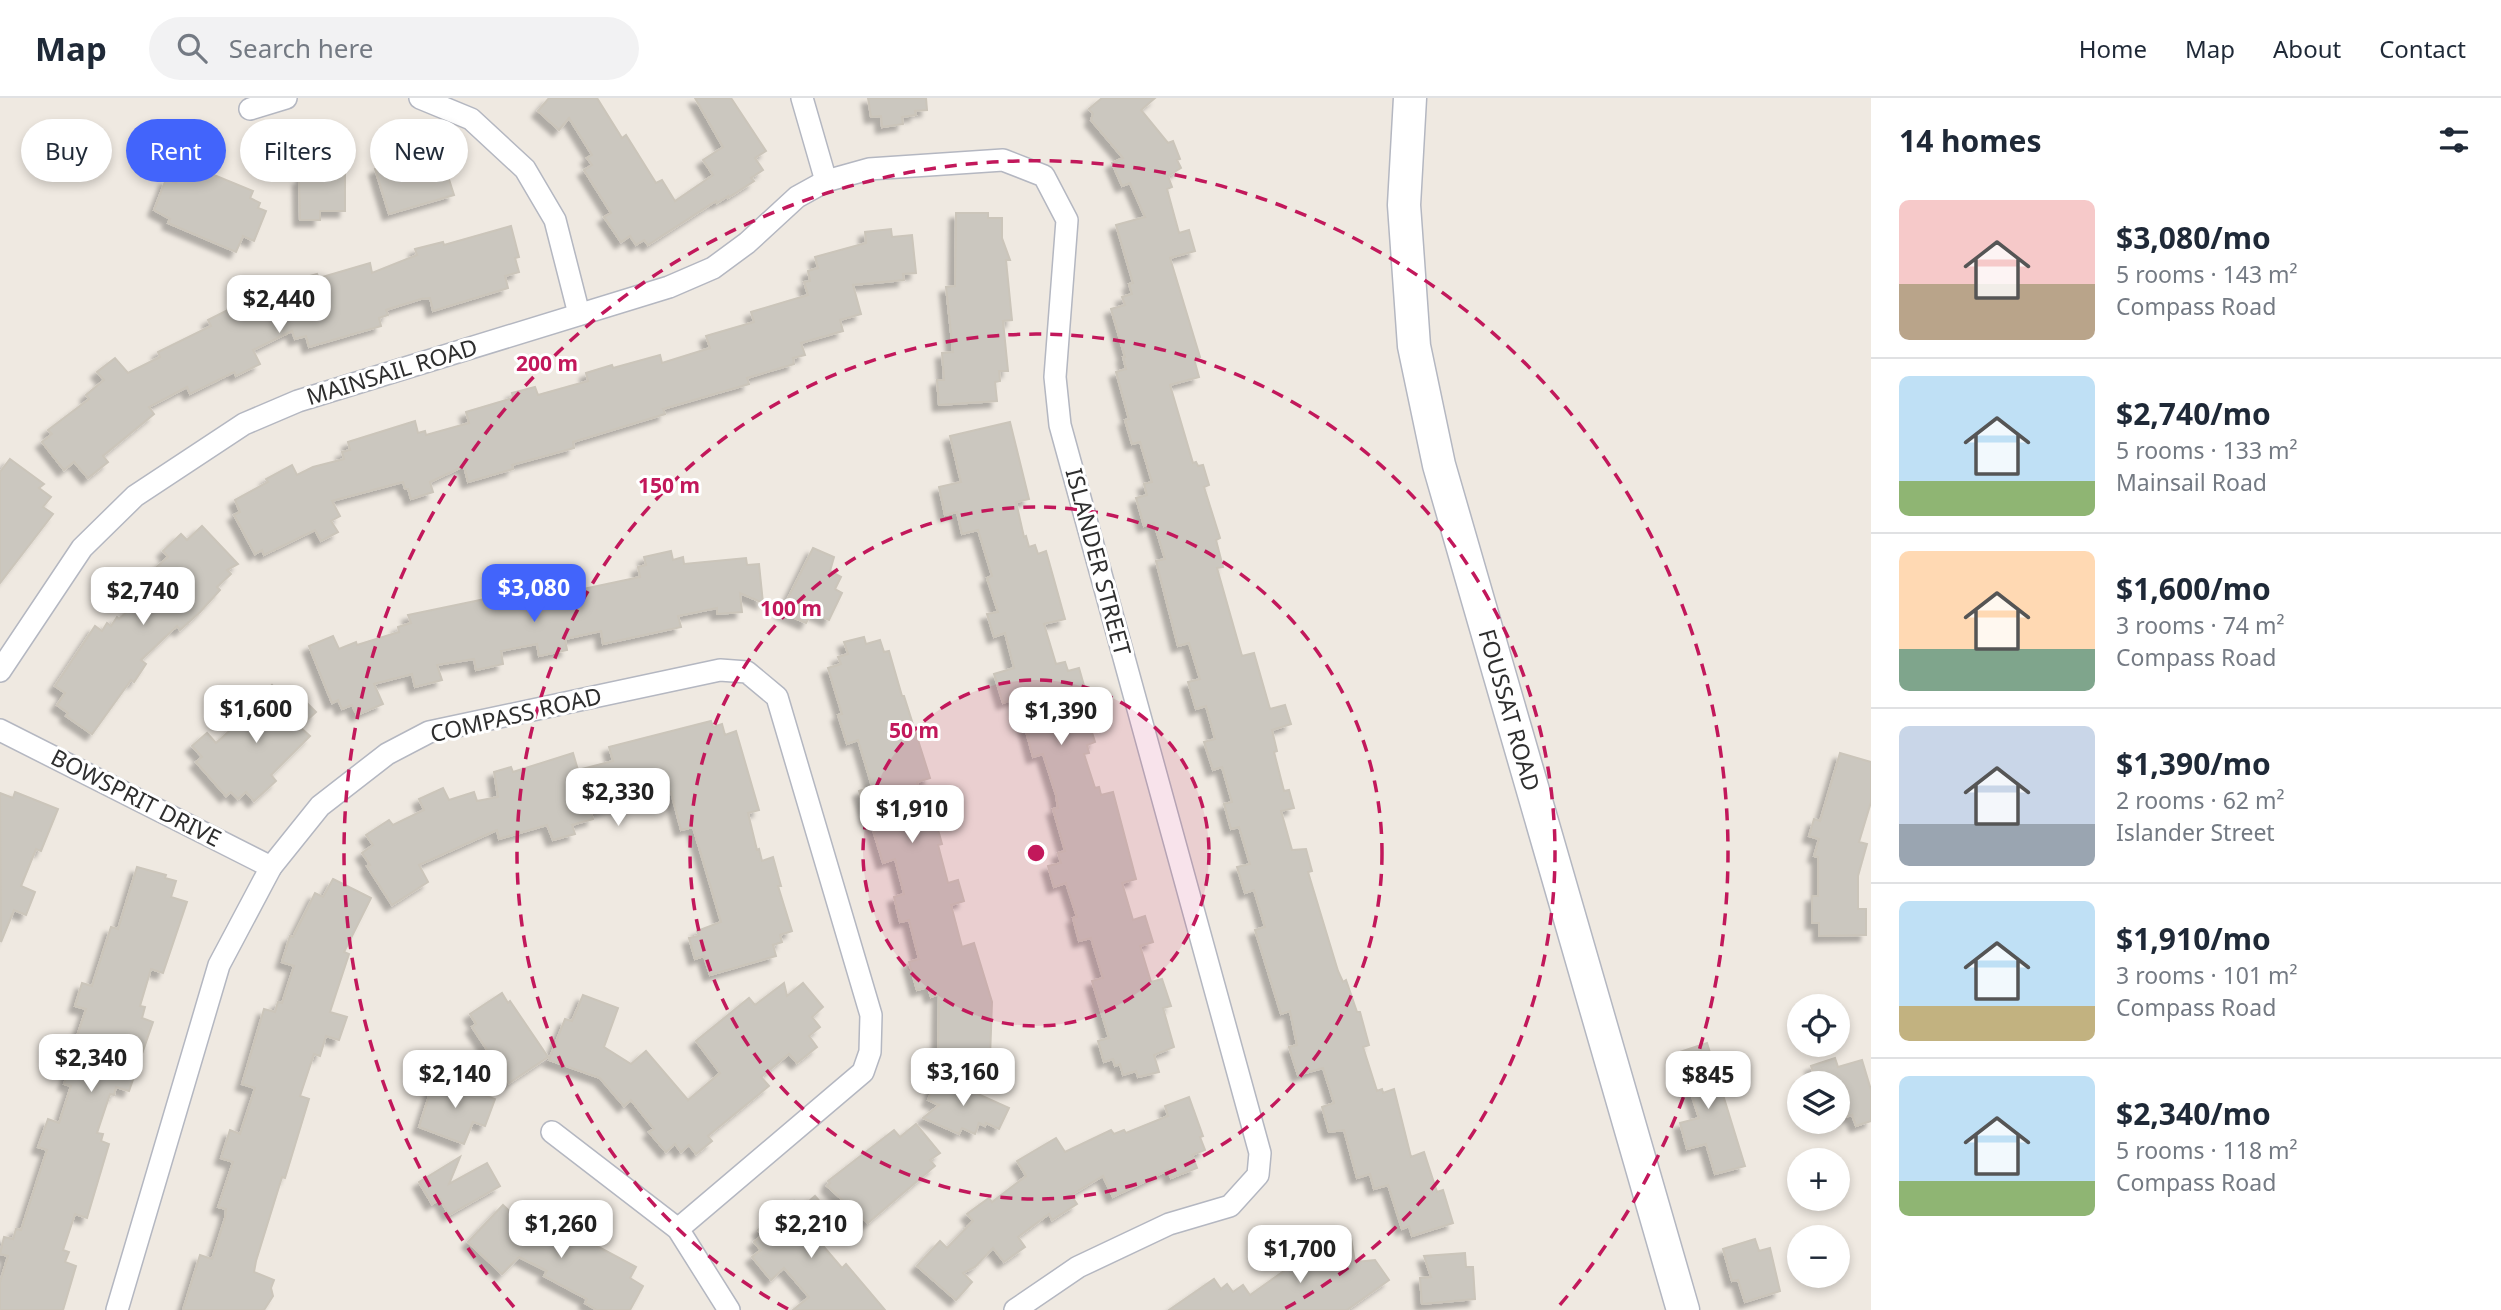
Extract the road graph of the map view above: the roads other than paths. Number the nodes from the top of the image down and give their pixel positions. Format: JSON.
{"nodes":[{"id":1,"x":286,"y":98,"type":"edge"},
{"id":2,"x":420,"y":98,"type":"edge"},
{"id":3,"x":802,"y":98,"type":"edge"},
{"id":4,"x":1410,"y":98,"type":"edge"},
{"id":5,"x":250,"y":109,"type":"dead end"},
{"id":6,"x":826,"y":181,"type":"junction"},
{"id":7,"x":1052,"y":188,"type":"joint"},
{"id":8,"x":579,"y":314,"type":"junction"},
{"id":9,"x":0,"y":671,"type":"edge"},
{"id":10,"x":0,"y":730,"type":"edge"},
{"id":11,"x":271,"y":867,"type":"junction"},
{"id":12,"x":552,"y":1132,"type":"dead end"},
{"id":13,"x":678,"y":1229,"type":"junction"},
{"id":14,"x":117,"y":1310,"type":"edge"},
{"id":15,"x":729,"y":1310,"type":"edge"},
{"id":16,"x":1015,"y":1310,"type":"edge"},
{"id":17,"x":1683,"y":1310,"type":"edge"}],
"edges":[{"from":1,"to":5,"type":"street"},
{"from":2,"to":8,"type":"street"},
{"from":3,"to":6,"type":"street"},
{"from":4,"to":17,"type":"main road","name":"FOUSSAT ROAD"},
{"from":6,"to":7,"type":"street","name":"MAINSAIL ROAD"},
{"from":6,"to":8,"type":"street","name":"MAINSAIL ROAD"},
{"from":7,"to":16,"type":"street","name":"ISLANDER STREET"},
{"from":8,"to":9,"type":"street","name":"MAINSAIL ROAD"},
{"from":10,"to":11,"type":"street","name":"BOWSPRIT DRIVE"},
{"from":11,"to":13,"type":"street","name":"COMPASS ROAD"},
{"from":11,"to":14,"type":"street","name":"COMPASS ROAD"},
{"from":12,"to":13,"type":"street"},
{"from":13,"to":15,"type":"street"}]}
